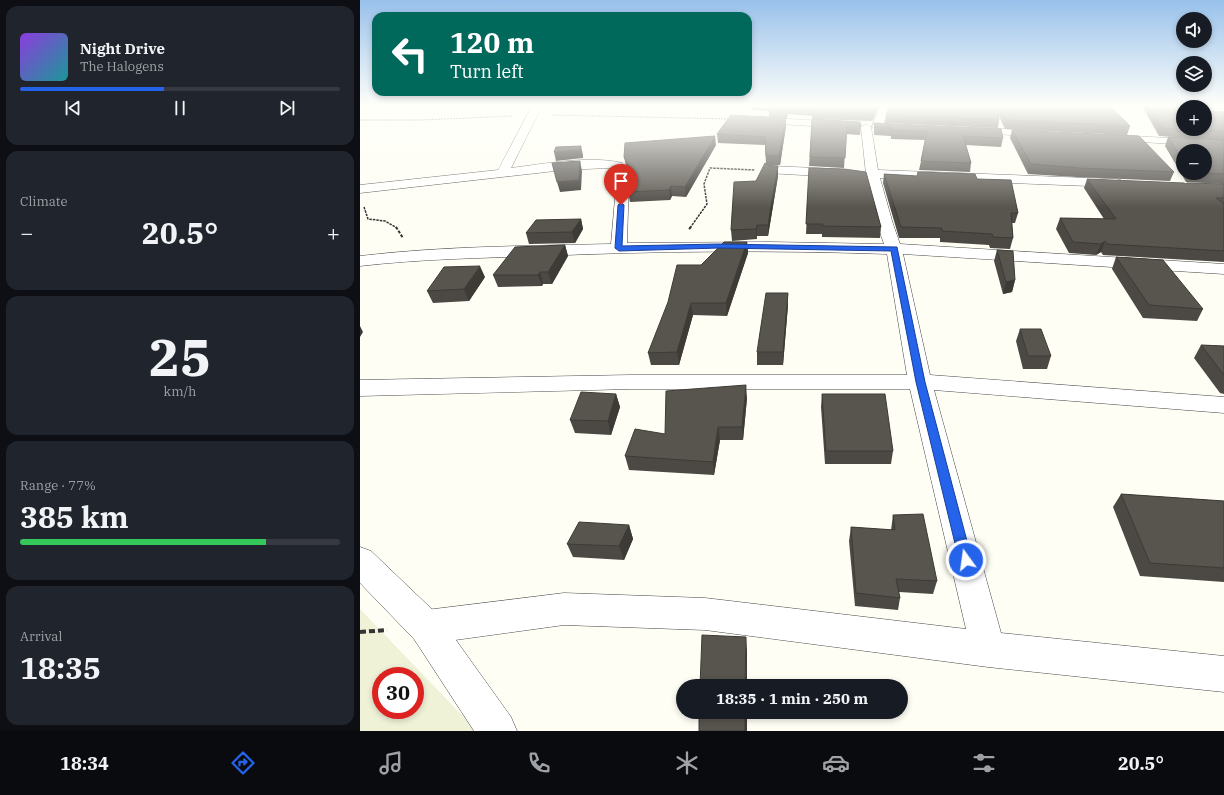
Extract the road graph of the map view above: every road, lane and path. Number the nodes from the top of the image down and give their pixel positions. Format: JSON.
{"nodes":[{"id":1,"x":519,"y":140,"type":"edge"},
{"id":2,"x":862,"y":140,"type":"edge"},
{"id":3,"x":1155,"y":140,"type":"edge"},
{"id":4,"x":1224,"y":144,"type":"edge"},
{"id":5,"x":771,"y":170,"type":"joint"},
{"id":6,"x":502,"y":174,"type":"junction"},
{"id":7,"x":859,"y":174,"type":"junction"},
{"id":8,"x":1130,"y":184,"type":"edge"},
{"id":9,"x":360,"y":189,"type":"edge"},
{"id":10,"x":360,"y":205,"type":"edge"},
{"id":11,"x":682,"y":231,"type":"dead end"},
{"id":12,"x":619,"y":248,"type":"junction"},
{"id":13,"x":894,"y":248,"type":"junction"},
{"id":14,"x":405,"y":258,"type":"junction"},
{"id":15,"x":360,"y":261,"type":"edge"},
{"id":16,"x":1224,"y":269,"type":"edge"},
{"id":17,"x":920,"y":382,"type":"junction"},
{"id":18,"x":360,"y":388,"type":"edge"},
{"id":19,"x":1224,"y":405,"type":"edge"},
{"id":20,"x":360,"y":561,"type":"edge"},
{"id":21,"x":426,"y":627,"type":"junction"},
{"id":22,"x":988,"y":649,"type":"junction"},
{"id":23,"x":1224,"y":674,"type":"edge"},
{"id":24,"x":497,"y":731,"type":"edge"}],
"edges":[{"from":1,"to":6,"type":"street"},
{"from":2,"to":7,"type":"street"},
{"from":3,"to":4,"type":"street"},
{"from":5,"to":7,"type":"street"},
{"from":5,"to":11,"type":"path"},
{"from":6,"to":9,"type":"street"},
{"from":6,"to":12,"type":"street"},
{"from":7,"to":8,"type":"street"},
{"from":7,"to":13,"type":"street"},
{"from":10,"to":14,"type":"path"},
{"from":12,"to":13,"type":"street"},
{"from":12,"to":14,"type":"street"},
{"from":13,"to":16,"type":"street"},
{"from":13,"to":17,"type":"street"},
{"from":14,"to":15,"type":"street"},
{"from":17,"to":18,"type":"street"},
{"from":17,"to":19,"type":"street"},
{"from":17,"to":22,"type":"street"},
{"from":20,"to":21,"type":"street"},
{"from":21,"to":22,"type":"street"},
{"from":21,"to":24,"type":"street"},
{"from":22,"to":23,"type":"street"}]}
